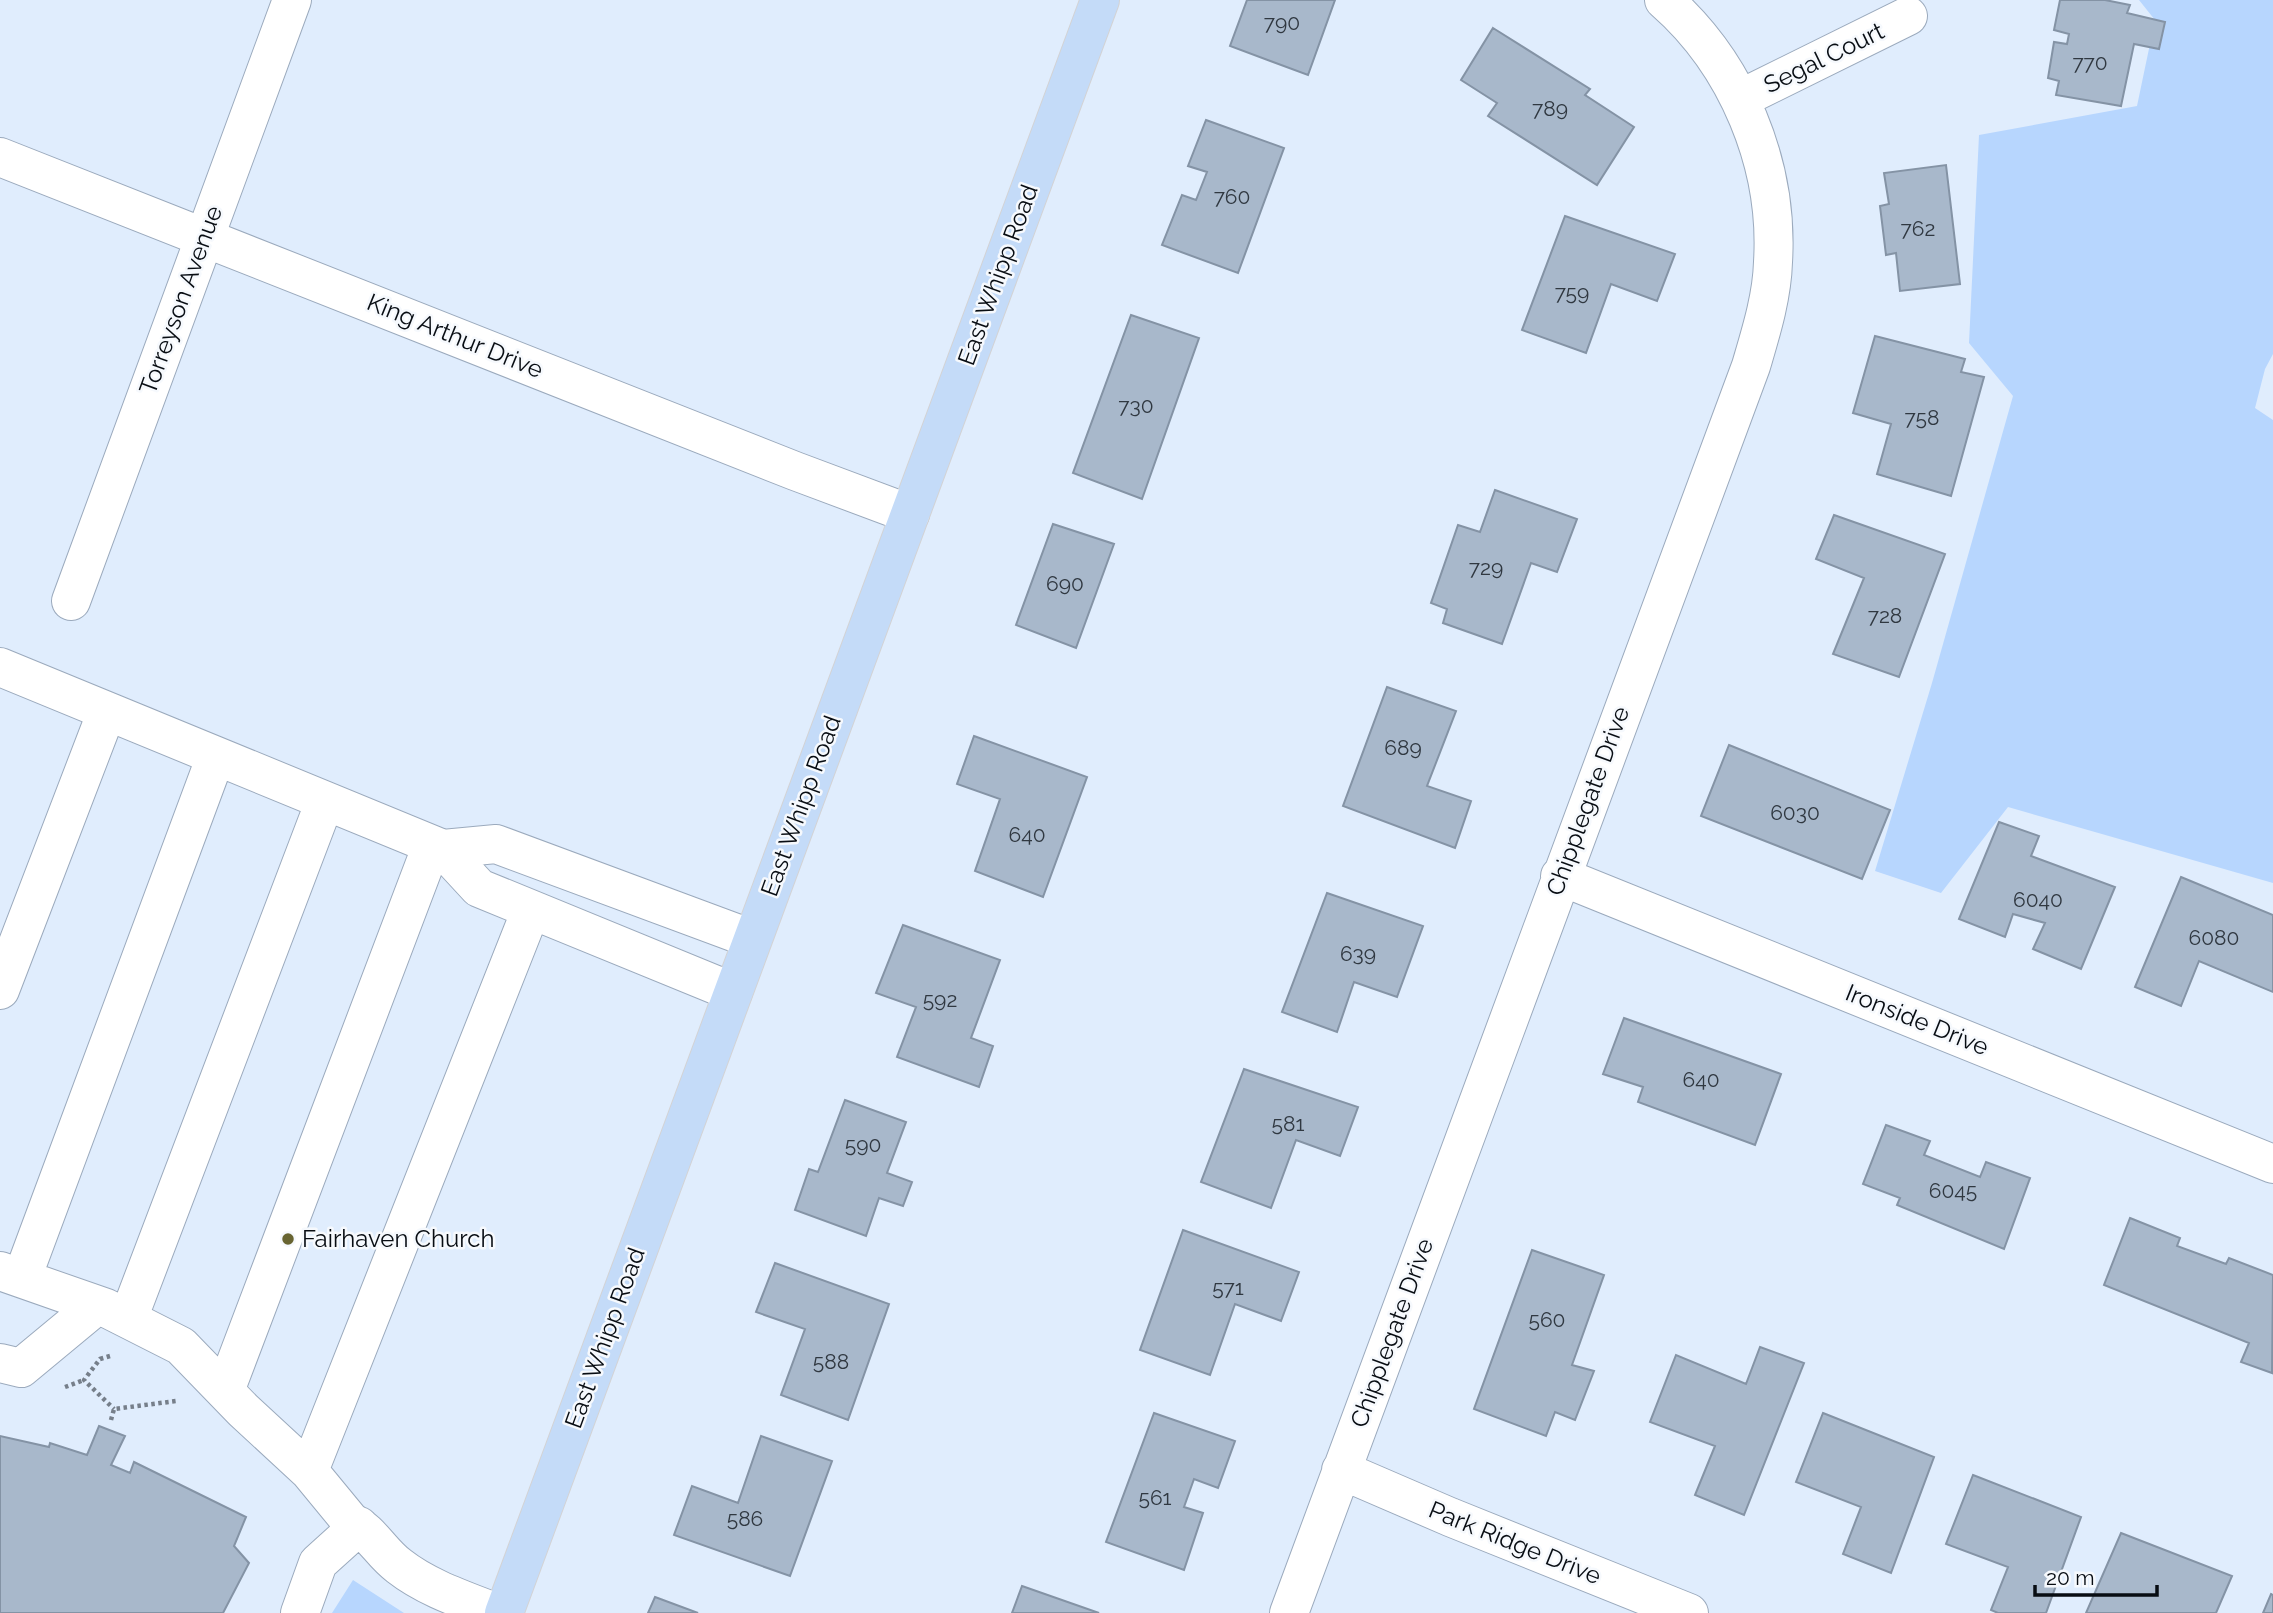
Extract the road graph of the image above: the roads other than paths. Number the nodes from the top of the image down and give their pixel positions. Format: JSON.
{"nodes":[{"id":1,"x":292,"y":0,"type":"edge"},
{"id":2,"x":1100,"y":0,"type":"edge"},
{"id":3,"x":1664,"y":0,"type":"edge"},
{"id":4,"x":1908,"y":16,"type":"dead end"},
{"id":5,"x":1740,"y":99,"type":"junction"},
{"id":6,"x":0,"y":157,"type":"edge"},
{"id":7,"x":204,"y":238,"type":"junction"},
{"id":8,"x":910,"y":514,"type":"junction"},
{"id":9,"x":71,"y":601,"type":"dead end"},
{"id":10,"x":0,"y":667,"type":"edge"},
{"id":11,"x":107,"y":711,"type":"junction"},
{"id":12,"x":216,"y":756,"type":"junction"},
{"id":13,"x":326,"y":801,"type":"junction"},
{"id":14,"x":438,"y":847,"type":"junction"},
{"id":15,"x":1560,"y":876,"type":"junction"},
{"id":16,"x":531,"y":910,"type":"junction"},
{"id":17,"x":752,"y":939,"type":"junction"},
{"id":18,"x":0,"y":990,"type":"edge"},
{"id":19,"x":733,"y":992,"type":"junction"},
{"id":20,"x":2273,"y":1164,"type":"edge"},
{"id":21,"x":11,"y":1275,"type":"edge"},
{"id":22,"x":115,"y":1326,"type":"junction"},
{"id":23,"x":0,"y":1363,"type":"edge"},
{"id":24,"x":225,"y":1391,"type":"junction"},
{"id":25,"x":1341,"y":1471,"type":"junction"},
{"id":26,"x":309,"y":1472,"type":"junction"},
{"id":27,"x":359,"y":1526,"type":"junction"},
{"id":28,"x":300,"y":1613,"type":"edge"},
{"id":29,"x":497,"y":1613,"type":"edge"},
{"id":30,"x":504,"y":1613,"type":"edge"},
{"id":31,"x":1289,"y":1613,"type":"edge"},
{"id":32,"x":1689,"y":1613,"type":"edge"}],
"edges":[{"from":1,"to":7,"type":"street","name":"Torreyson Avenue"},
{"from":2,"to":8,"type":"main road","name":"East Whipp Road"},
{"from":3,"to":5,"type":"street","name":"Chipplegate Drive"},
{"from":4,"to":5,"type":"street","name":"Segal Court"},
{"from":5,"to":15,"type":"street","name":"Chipplegate Drive"},
{"from":6,"to":7,"type":"street","name":"King Arthur Drive"},
{"from":7,"to":8,"type":"street","name":"King Arthur Drive"},
{"from":7,"to":9,"type":"street","name":"Torreyson Avenue"},
{"from":8,"to":17,"type":"main road","name":"East Whipp Road"},
{"from":10,"to":11,"type":"street"},
{"from":11,"to":12,"type":"street"},
{"from":11,"to":18,"type":"street"},
{"from":12,"to":13,"type":"street"},
{"from":12,"to":21,"type":"street"},
{"from":13,"to":14,"type":"street"},
{"from":13,"to":22,"type":"street"},
{"from":14,"to":16,"type":"street"},
{"from":14,"to":17,"type":"street"},
{"from":14,"to":24,"type":"street"},
{"from":15,"to":20,"type":"street","name":"Ironside Drive"},
{"from":15,"to":25,"type":"street","name":"Chipplegate Drive"},
{"from":16,"to":19,"type":"street"},
{"from":16,"to":26,"type":"street"},
{"from":17,"to":19,"type":"main road","name":"East Whipp Road"},
{"from":19,"to":30,"type":"main road","name":"East Whipp Road"},
{"from":21,"to":22,"type":"street"},
{"from":22,"to":23,"type":"street"},
{"from":22,"to":24,"type":"street"},
{"from":24,"to":26,"type":"street"},
{"from":25,"to":31,"type":"street","name":"Chipplegate Drive"},
{"from":25,"to":32,"type":"street","name":"Park Ridge Drive"},
{"from":26,"to":27,"type":"street"},
{"from":27,"to":28,"type":"street"},
{"from":27,"to":29,"type":"street"}]}
